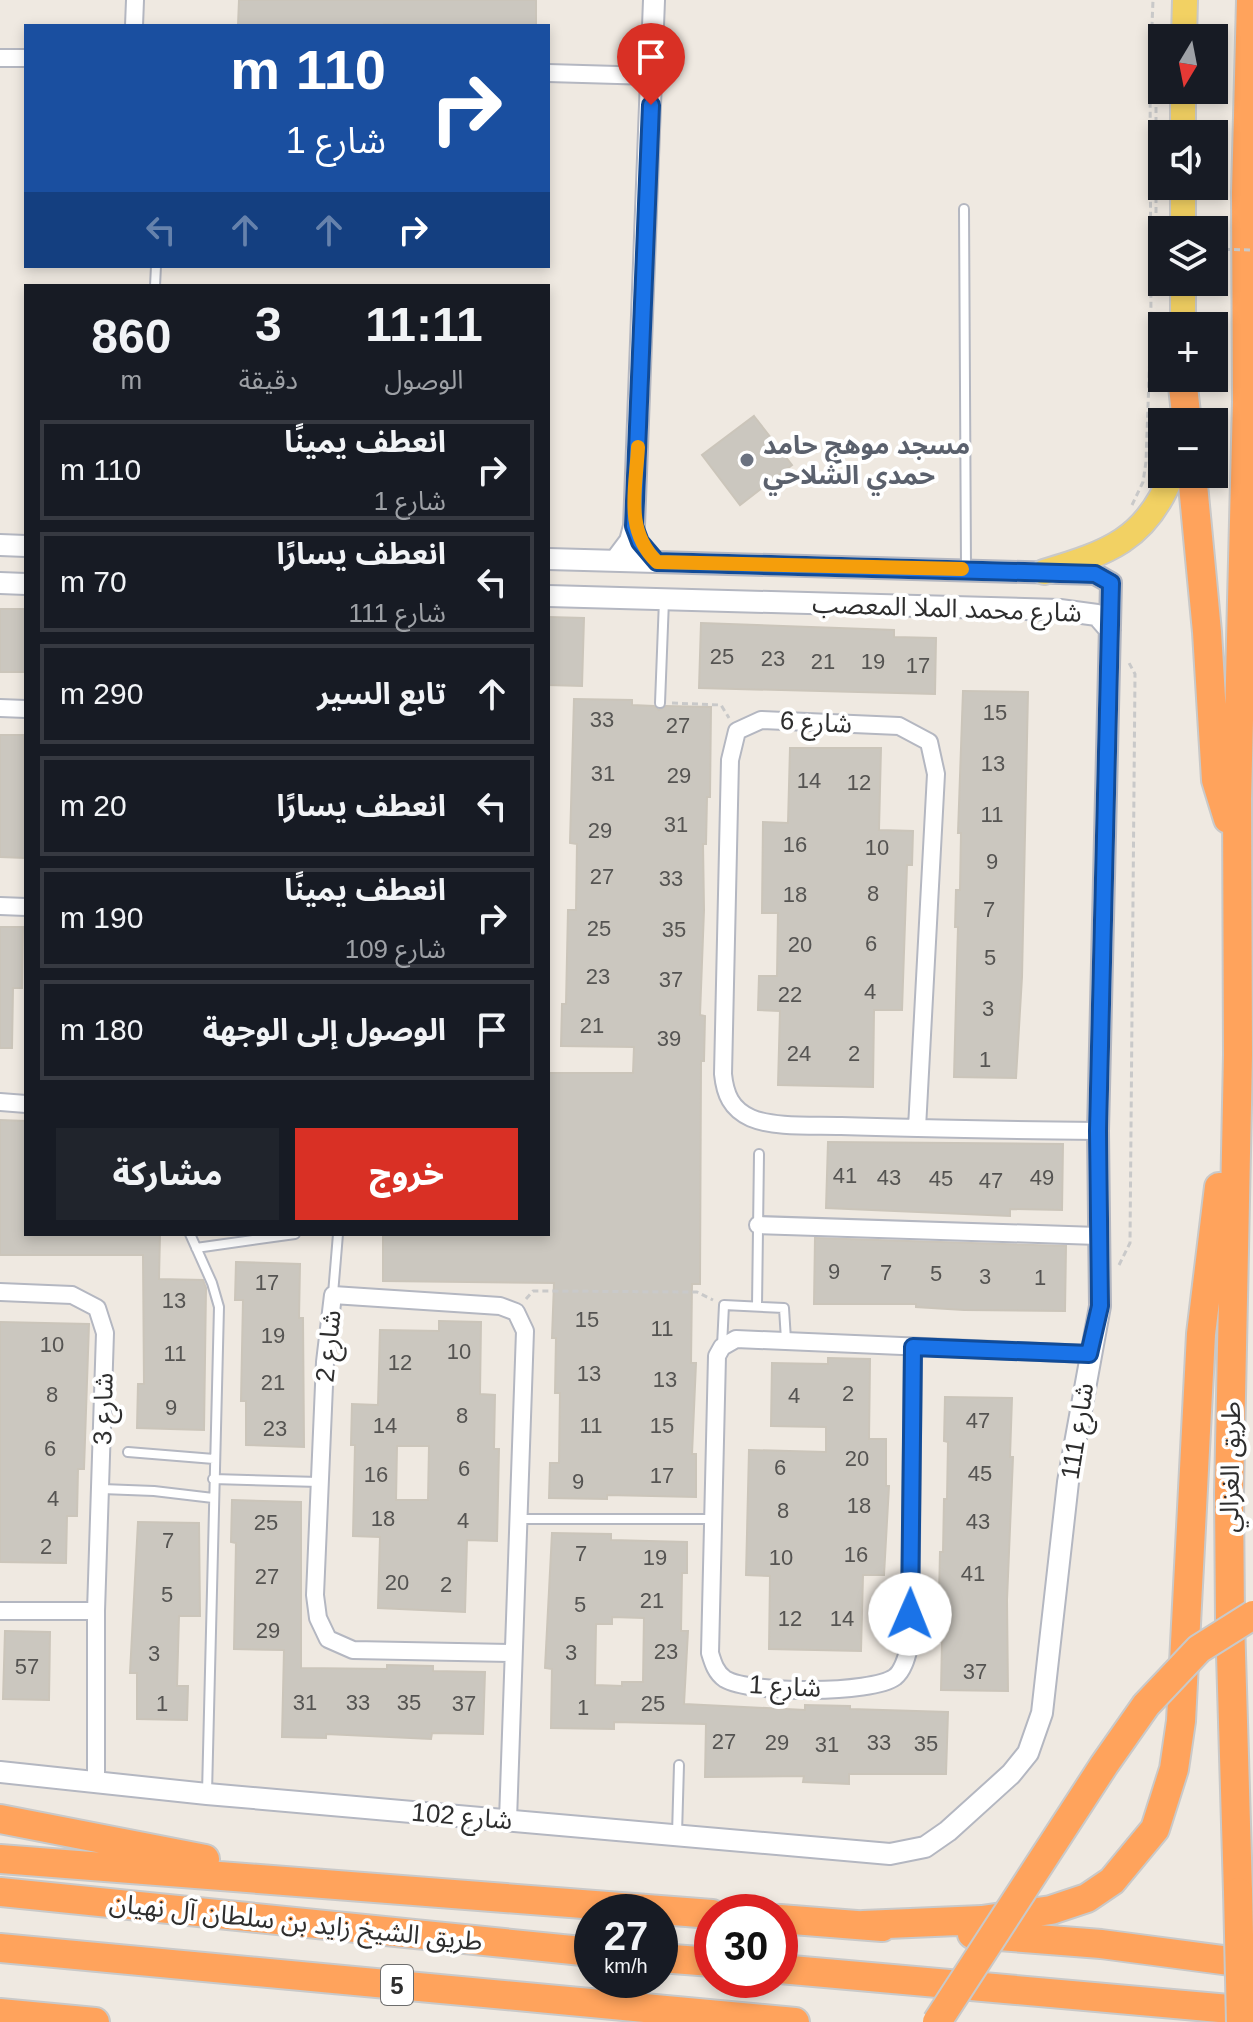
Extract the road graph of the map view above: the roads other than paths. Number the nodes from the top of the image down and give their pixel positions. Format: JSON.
{"nodes":[{"id":1,"x":135,"y":0,"type":"edge"},
{"id":2,"x":654,"y":0,"type":"edge"},
{"id":3,"x":1185,"y":0,"type":"edge"},
{"id":4,"x":1251,"y":0,"type":"edge"},
{"id":5,"x":134,"y":24,"type":"edge"},
{"id":6,"x":1184,"y":24,"type":"edge"},
{"id":7,"x":0,"y":58,"type":"edge"},
{"id":8,"x":24,"y":58,"type":"edge"},
{"id":9,"x":550,"y":73,"type":"edge"},
{"id":10,"x":652,"y":76,"type":"junction"},
{"id":11,"x":964,"y":209,"type":"dead end"},
{"id":12,"x":1165,"y":488,"type":"edge"},
{"id":13,"x":1193,"y":488,"type":"edge"},
{"id":14,"x":634,"y":526,"type":"junction"},
{"id":15,"x":0,"y":545,"type":"edge"},
{"id":16,"x":24,"y":546,"type":"edge"},
{"id":17,"x":550,"y":559,"type":"edge"},
{"id":18,"x":615,"y":561,"type":"junction"},
{"id":19,"x":657,"y":562,"type":"junction"},
{"id":20,"x":966,"y":569,"type":"junction"},
{"id":21,"x":1044,"y":572,"type":"junction"},
{"id":22,"x":0,"y":583,"type":"edge"},
{"id":23,"x":24,"y":584,"type":"edge"},
{"id":24,"x":550,"y":596,"type":"edge"},
{"id":25,"x":664,"y":599,"type":"junction"},
{"id":26,"x":964,"y":606,"type":"junction"},
{"id":27,"x":1110,"y":630,"type":"junction"},
{"id":28,"x":660,"y":703,"type":"road end"},
{"id":29,"x":0,"y":708,"type":"edge"},
{"id":30,"x":24,"y":709,"type":"edge"},
{"id":31,"x":1236,"y":849,"type":"junction"},
{"id":32,"x":0,"y":906,"type":"edge"},
{"id":33,"x":24,"y":907,"type":"edge"},
{"id":34,"x":1238,"y":1055,"type":"junction"},
{"id":35,"x":0,"y":1102,"type":"edge"},
{"id":36,"x":24,"y":1104,"type":"edge"},
{"id":37,"x":917,"y":1128,"type":"junction"},
{"id":38,"x":1098,"y":1131,"type":"junction"},
{"id":39,"x":759,"y":1154,"type":"dead end"},
{"id":40,"x":758,"y":1225,"type":"junction"},
{"id":41,"x":191,"y":1236,"type":"edge"},
{"id":42,"x":281,"y":1236,"type":"edge"},
{"id":43,"x":338,"y":1236,"type":"edge"},
{"id":44,"x":1098,"y":1236,"type":"junction"},
{"id":45,"x":196,"y":1248,"type":"junction"},
{"id":46,"x":0,"y":1292,"type":"edge"},
{"id":47,"x":333,"y":1295,"type":"junction"},
{"id":48,"x":757,"y":1306,"type":"junction"},
{"id":49,"x":786,"y":1340,"type":"junction"},
{"id":50,"x":722,"y":1347,"type":"junction"},
{"id":51,"x":913,"y":1347,"type":"junction"},
{"id":52,"x":1089,"y":1354,"type":"junction"},
{"id":53,"x":128,"y":1452,"type":"dead end"},
{"id":54,"x":214,"y":1459,"type":"junction"},
{"id":55,"x":213,"y":1479,"type":"junction"},
{"id":56,"x":319,"y":1482,"type":"junction"},
{"id":57,"x":102,"y":1489,"type":"junction"},
{"id":58,"x":213,"y":1498,"type":"junction"},
{"id":59,"x":520,"y":1519,"type":"junction"},
{"id":60,"x":713,"y":1519,"type":"junction"},
{"id":61,"x":0,"y":1611,"type":"edge"},
{"id":62,"x":96,"y":1611,"type":"junction"},
{"id":63,"x":1253,"y":1615,"type":"edge"},
{"id":64,"x":512,"y":1653,"type":"junction"},
{"id":65,"x":679,"y":1765,"type":"dead end"},
{"id":66,"x":0,"y":1772,"type":"edge"},
{"id":67,"x":96,"y":1782,"type":"junction"},
{"id":68,"x":207,"y":1794,"type":"junction"},
{"id":69,"x":0,"y":1819,"type":"edge"},
{"id":70,"x":508,"y":1820,"type":"junction"},
{"id":71,"x":677,"y":1835,"type":"junction"},
{"id":72,"x":925,"y":1847,"type":"joint"},
{"id":73,"x":0,"y":1859,"type":"edge"},
{"id":74,"x":391,"y":1889,"type":"junction"},
{"id":75,"x":0,"y":1892,"type":"edge"},
{"id":76,"x":694,"y":1913,"type":"edge"},
{"id":77,"x":798,"y":1920,"type":"edge"},
{"id":78,"x":863,"y":1925,"type":"junction"},
{"id":79,"x":0,"y":1950,"type":"edge"},
{"id":80,"x":574,"y":1950,"type":"edge"},
{"id":81,"x":1253,"y":1964,"type":"edge"},
{"id":82,"x":798,"y":1971,"type":"edge"},
{"id":83,"x":1253,"y":2011,"type":"edge"},
{"id":84,"x":0,"y":2013,"type":"edge"},
{"id":85,"x":95,"y":2022,"type":"edge"},
{"id":86,"x":795,"y":2022,"type":"edge"},
{"id":87,"x":937,"y":2022,"type":"edge"},
{"id":88,"x":1241,"y":2022,"type":"edge"}],
"edges":[{"from":1,"to":5,"type":"street"},
{"from":2,"to":10,"type":"street"},
{"from":3,"to":6,"type":"main road"},
{"from":4,"to":31,"type":"highway","name":"طريق الغزالي"},
{"from":7,"to":8,"type":"street"},
{"from":9,"to":10,"type":"street"},
{"from":10,"to":14,"type":"street"},
{"from":11,"to":20,"type":"lane"},
{"from":12,"to":21,"type":"main road"},
{"from":13,"to":31,"type":"highway"},
{"from":14,"to":18,"type":"street"},
{"from":14,"to":19,"type":"street"},
{"from":15,"to":16,"type":"street"},
{"from":17,"to":18,"type":"street","name":"شارع محمد الملا المعصب"},
{"from":18,"to":19,"type":"street","name":"شارع محمد الملا المعصب"},
{"from":19,"to":20,"type":"street","name":"شارع محمد الملا المعصب"},
{"from":20,"to":21,"type":"street","name":"شارع محمد الملا المعصب"},
{"from":20,"to":26,"type":"street"},
{"from":21,"to":27,"type":"street","name":"شارع محمد الملا المعصب"},
{"from":22,"to":23,"type":"street"},
{"from":24,"to":25,"type":"street","name":"شارع محمد الملا المعصب"},
{"from":25,"to":26,"type":"street","name":"شارع محمد الملا المعصب"},
{"from":25,"to":28,"type":"lane"},
{"from":26,"to":27,"type":"street","name":"شارع محمد الملا المعصب"},
{"from":27,"to":38,"type":"street","name":"شارع 111"},
{"from":29,"to":30,"type":"street"},
{"from":31,"to":34,"type":"highway","name":"طريق الغزالي"},
{"from":32,"to":33,"type":"street"},
{"from":34,"to":78,"type":"highway"},
{"from":34,"to":88,"type":"highway","name":"طريق الغزالي","bridge":true},
{"from":35,"to":36,"type":"street"},
{"from":37,"to":37,"type":"street","name":"شارع 6"},
{"from":37,"to":38,"type":"street"},
{"from":38,"to":44,"type":"street","name":"شارع 111"},
{"from":39,"to":40,"type":"lane"},
{"from":40,"to":44,"type":"street"},
{"from":40,"to":48,"type":"lane"},
{"from":41,"to":45,"type":"lane"},
{"from":42,"to":45,"type":"lane"},
{"from":43,"to":47,"type":"lane"},
{"from":44,"to":52,"type":"street","name":"شارع 111"},
{"from":45,"to":54,"type":"lane"},
{"from":46,"to":57,"type":"street","name":"شارع 3"},
{"from":47,"to":56,"type":"street","name":"شارع 2"},
{"from":47,"to":59,"type":"street","name":"شارع 2"},
{"from":48,"to":49,"type":"lane"},
{"from":48,"to":50,"type":"lane"},
{"from":49,"to":50,"type":"street"},
{"from":49,"to":51,"type":"street"},
{"from":50,"to":60,"type":"street","name":"شارع 1"},
{"from":51,"to":52,"type":"street"},
{"from":51,"to":60,"type":"street","name":"شارع 1"},
{"from":52,"to":72,"type":"street","name":"شارع 111"},
{"from":53,"to":54,"type":"lane"},
{"from":54,"to":55,"type":"lane"},
{"from":55,"to":56,"type":"lane"},
{"from":55,"to":58,"type":"lane"},
{"from":56,"to":64,"type":"street","name":"شارع 2"},
{"from":57,"to":58,"type":"lane"},
{"from":57,"to":62,"type":"street","name":"شارع 3"},
{"from":58,"to":68,"type":"lane"},
{"from":59,"to":60,"type":"lane"},
{"from":59,"to":64,"type":"street"},
{"from":61,"to":62,"type":"street"},
{"from":62,"to":67,"type":"street","name":"شارع 3"},
{"from":63,"to":87,"type":"highway","bridge":true},
{"from":64,"to":70,"type":"street"},
{"from":65,"to":71,"type":"lane"},
{"from":66,"to":67,"type":"street","name":"شارع 102"},
{"from":67,"to":68,"type":"street","name":"شارع 102"},
{"from":68,"to":70,"type":"street","name":"شارع 102"},
{"from":69,"to":74,"type":"highway"},
{"from":70,"to":71,"type":"street","name":"شارع 102"},
{"from":71,"to":72,"type":"street","name":"شارع 102"},
{"from":73,"to":74,"type":"highway"},
{"from":74,"to":76,"type":"highway"},
{"from":75,"to":80,"type":"highway","name":"طريق الشيخ زايد بن سلطان آل نهيان","number":"5"},
{"from":77,"to":78,"type":"highway"},
{"from":78,"to":81,"type":"highway"},
{"from":79,"to":86,"type":"highway","name":"طريق الشيخ زايد بن سلطان آل نهيان","number":"5"},
{"from":82,"to":83,"type":"highway"},
{"from":84,"to":85,"type":"highway"}]}
